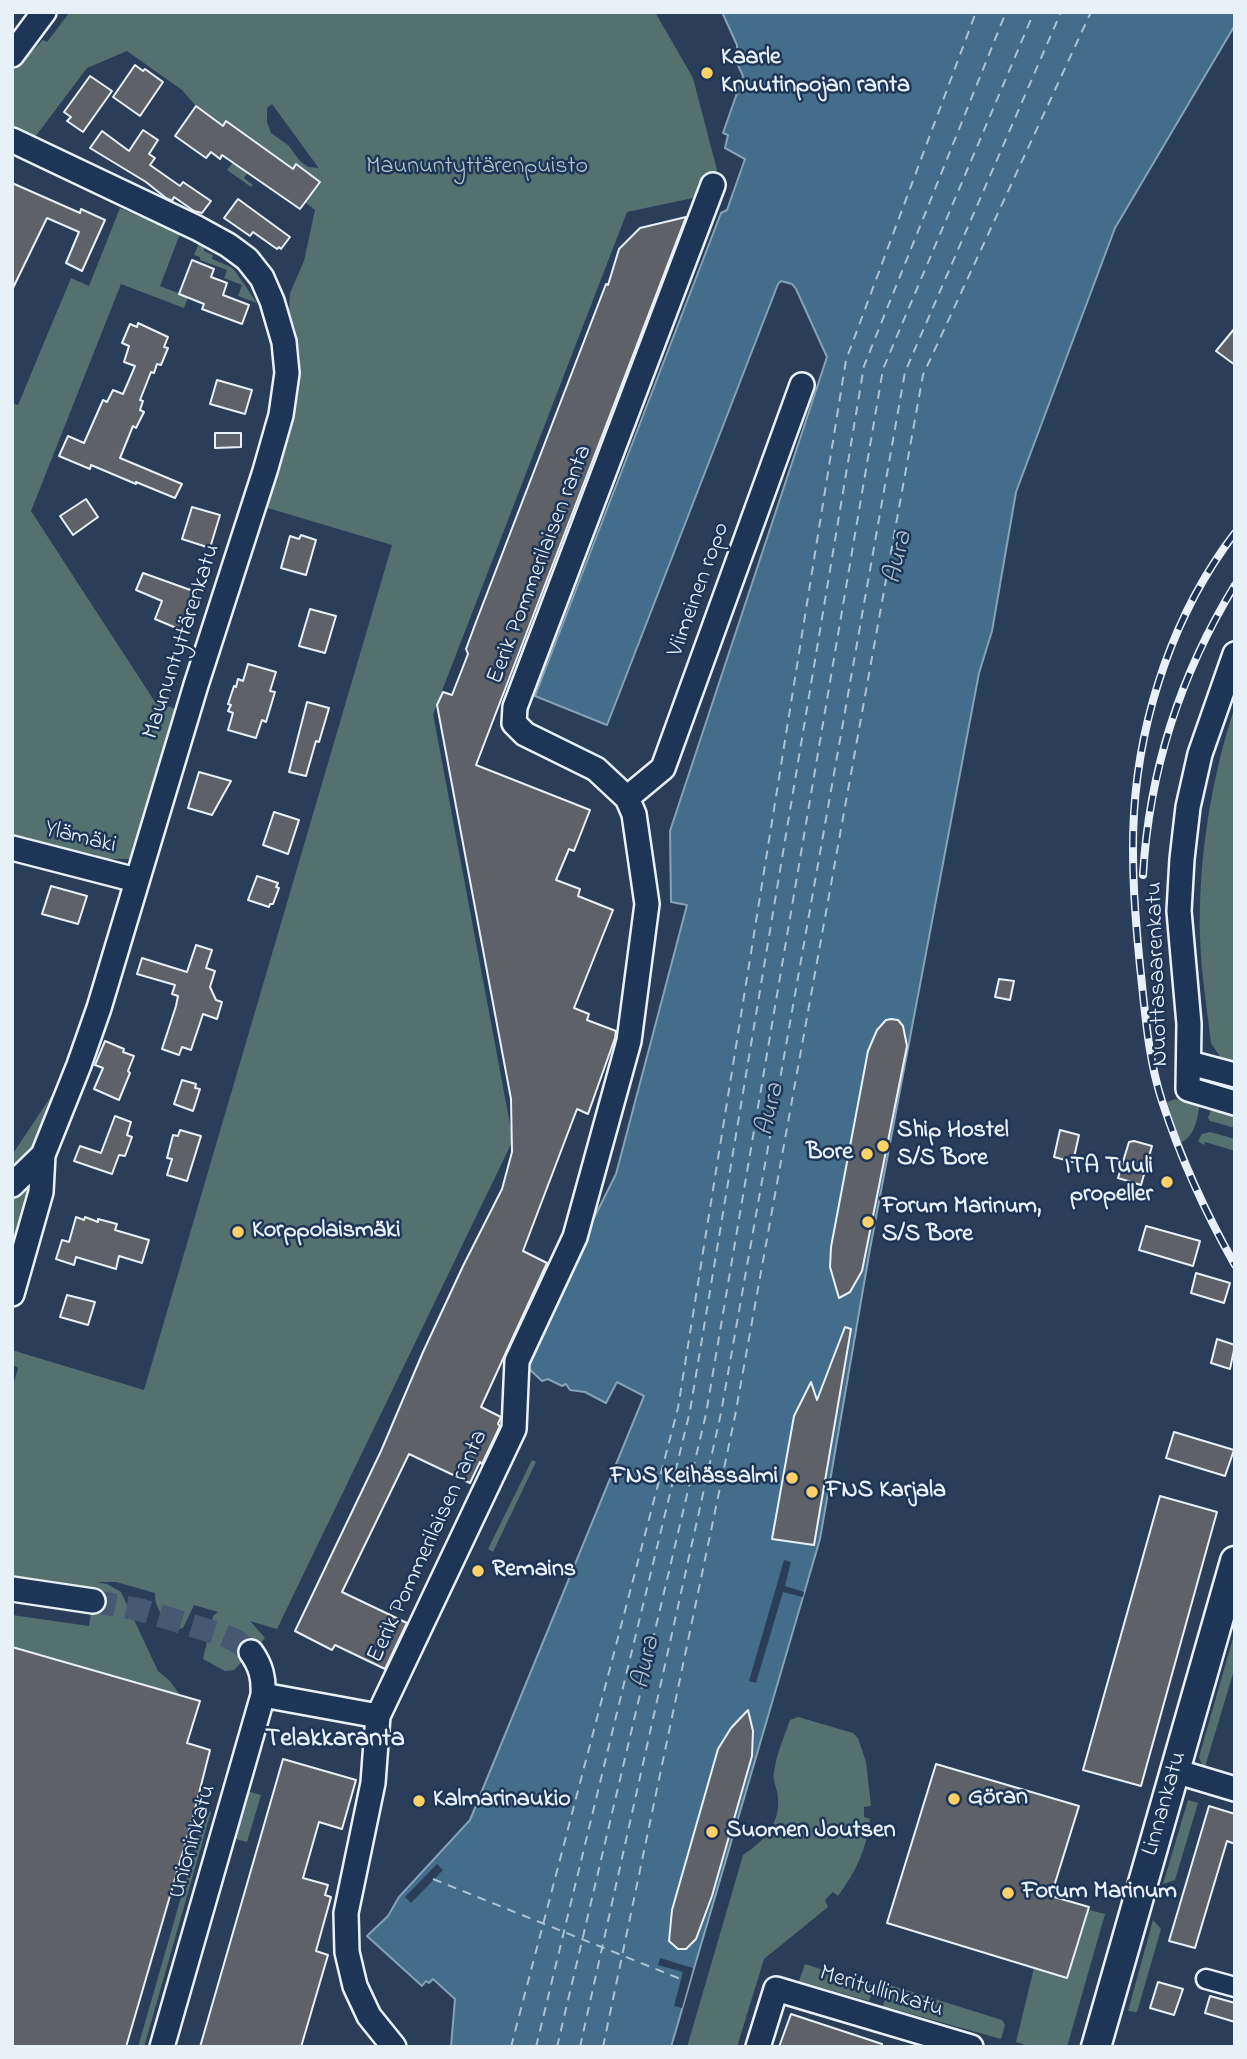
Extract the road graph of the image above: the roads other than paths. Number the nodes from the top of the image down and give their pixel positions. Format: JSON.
{"nodes":[{"id":1,"x":44,"y":12,"type":"edge"},
{"id":2,"x":12,"y":55,"type":"edge"},
{"id":3,"x":12,"y":140,"type":"edge"},
{"id":4,"x":713,"y":184,"type":"dead end"},
{"id":5,"x":802,"y":385,"type":"dead end"},
{"id":6,"x":1235,"y":654,"type":"edge"},
{"id":7,"x":626,"y":798,"type":"junction"},
{"id":8,"x":12,"y":848,"type":"edge"},
{"id":9,"x":136,"y":880,"type":"junction"},
{"id":10,"x":1190,"y":1063,"type":"junction"},
{"id":11,"x":1235,"y":1075,"type":"edge"},
{"id":12,"x":1235,"y":1103,"type":"edge"},
{"id":13,"x":43,"y":1156,"type":"junction"},
{"id":14,"x":12,"y":1185,"type":"edge"},
{"id":15,"x":12,"y":1294,"type":"edge"},
{"id":16,"x":1235,"y":1561,"type":"edge"},
{"id":17,"x":12,"y":1589,"type":"edge"},
{"id":18,"x":93,"y":1601,"type":"tunnel mouth"},
{"id":19,"x":251,"y":1652,"type":"tunnel mouth"},
{"id":20,"x":263,"y":1695,"type":"junction"},
{"id":21,"x":379,"y":1716,"type":"junction"},
{"id":22,"x":1175,"y":1772,"type":"junction"},
{"id":23,"x":1235,"y":1789,"type":"edge"},
{"id":24,"x":1206,"y":1979,"type":"dead end"},
{"id":25,"x":1235,"y":1987,"type":"edge"},
{"id":26,"x":162,"y":2047,"type":"edge"},
{"id":27,"x":394,"y":2047,"type":"edge"},
{"id":28,"x":758,"y":2047,"type":"edge"},
{"id":29,"x":971,"y":2047,"type":"edge"},
{"id":30,"x":1096,"y":2047,"type":"edge"}],
"edges":[{"from":1,"to":2,"type":"street"},
{"from":3,"to":9,"type":"street","name":"Maununtyttärenkatu"},
{"from":4,"to":7,"type":"street","name":"Eerik Pommerilaisen ranta"},
{"from":5,"to":7,"type":"street","name":"Viimeinen ropo"},
{"from":6,"to":10,"type":"street","name":"Nuottasaarenkatu"},
{"from":7,"to":21,"type":"street","name":"Eerik Pommerilaisen ranta"},
{"from":8,"to":9,"type":"street","name":"Ylämäki"},
{"from":9,"to":13,"type":"street","name":"Maununtyttärenkatu"},
{"from":10,"to":11,"type":"street"},
{"from":10,"to":12,"type":"street","name":"Nuottasaarenkatu"},
{"from":13,"to":14,"type":"street"},
{"from":13,"to":15,"type":"street","name":"Maununtyttärenkatu"},
{"from":16,"to":22,"type":"street","name":"Linnankatu"},
{"from":17,"to":18,"type":"street"},
{"from":19,"to":20,"type":"street","name":"Unioninkatu"},
{"from":20,"to":21,"type":"street"},
{"from":20,"to":26,"type":"street","name":"Unioninkatu"},
{"from":21,"to":27,"type":"street"},
{"from":22,"to":23,"type":"street"},
{"from":22,"to":30,"type":"street","name":"Linnankatu"},
{"from":24,"to":25,"type":"street"},
{"from":28,"to":29,"type":"street","name":"Meritullinkatu"}]}
